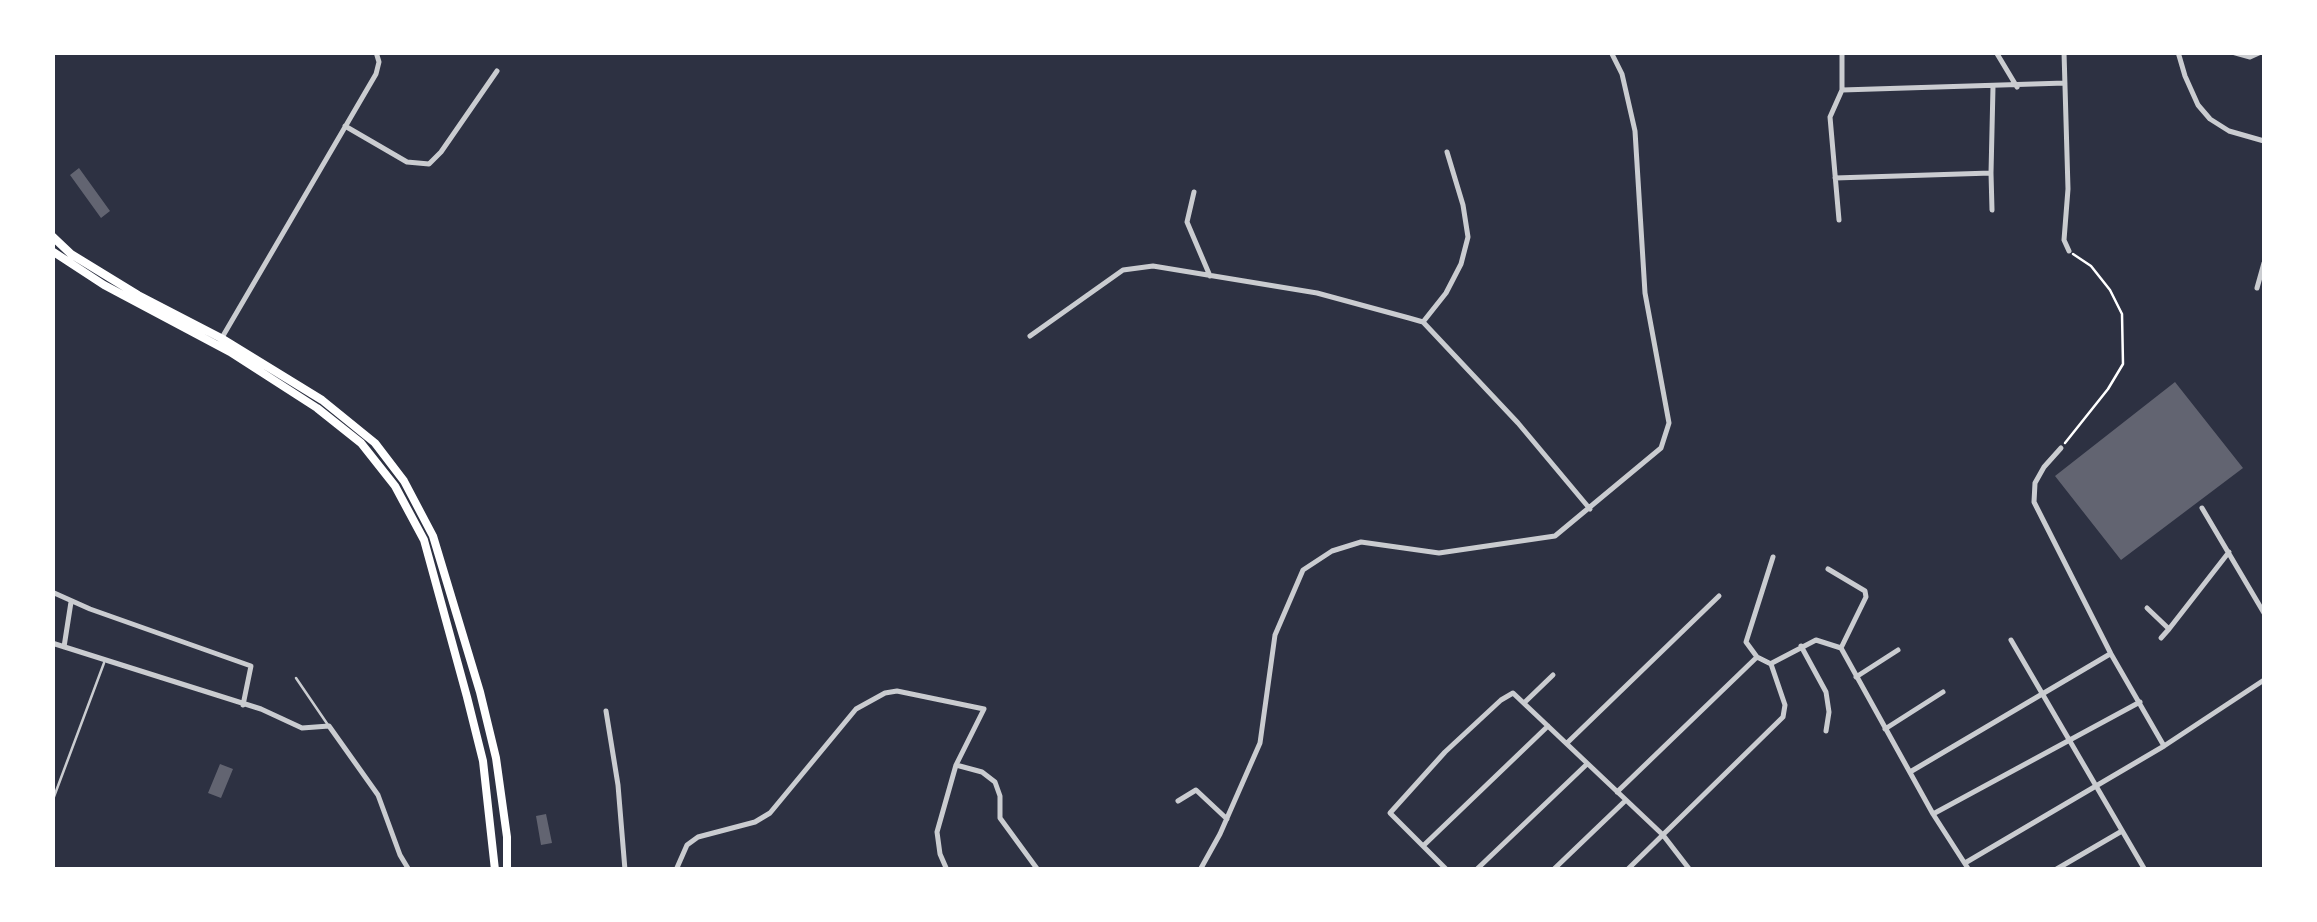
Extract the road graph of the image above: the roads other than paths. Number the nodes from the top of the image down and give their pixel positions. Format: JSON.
{"nodes":[{"id":1,"x":376,"y":52,"type":"edge"},
{"id":2,"x":1611,"y":52,"type":"edge"},
{"id":3,"x":1842,"y":52,"type":"edge"},
{"id":4,"x":1996,"y":52,"type":"edge"},
{"id":5,"x":2064,"y":52,"type":"edge"},
{"id":6,"x":2178,"y":52,"type":"edge"},
{"id":7,"x":2232,"y":52,"type":"edge"},
{"id":8,"x":2261,"y":52,"type":"edge"},
{"id":9,"x":497,"y":71,"type":"dead end"},
{"id":10,"x":2064,"y":83,"type":"junction"},
{"id":11,"x":2017,"y":86,"type":"junction"},
{"id":12,"x":1994,"y":87,"type":"junction"},
{"id":13,"x":1842,"y":90,"type":"junction"},
{"id":14,"x":344,"y":126,"type":"junction"},
{"id":15,"x":2264,"y":141,"type":"edge"},
{"id":16,"x":1447,"y":152,"type":"dead end"},
{"id":17,"x":1991,"y":172,"type":"junction"},
{"id":18,"x":1835,"y":178,"type":"junction"},
{"id":19,"x":1194,"y":192,"type":"dead end"},
{"id":20,"x":1992,"y":210,"type":"dead end"},
{"id":21,"x":1839,"y":220,"type":"dead end"},
{"id":22,"x":52,"y":236,"type":"edge"},
{"id":23,"x":52,"y":250,"type":"edge"},
{"id":24,"x":2069,"y":252,"type":"road end"},
{"id":25,"x":2264,"y":263,"type":"edge"},
{"id":26,"x":1210,"y":276,"type":"junction"},
{"id":27,"x":2256,"y":288,"type":"dead end"},
{"id":28,"x":1423,"y":322,"type":"junction"},
{"id":29,"x":1030,"y":336,"type":"dead end"},
{"id":30,"x":219,"y":341,"type":"junction"},
{"id":31,"x":2061,"y":448,"type":"road end"},
{"id":32,"x":2202,"y":508,"type":"dead end"},
{"id":33,"x":1590,"y":509,"type":"junction"},
{"id":34,"x":2229,"y":552,"type":"junction"},
{"id":35,"x":1773,"y":557,"type":"dead end"},
{"id":36,"x":1828,"y":569,"type":"dead end"},
{"id":37,"x":52,"y":592,"type":"edge"},
{"id":38,"x":1719,"y":596,"type":"dead end"},
{"id":39,"x":71,"y":602,"type":"junction"},
{"id":40,"x":2148,"y":608,"type":"dead end"},
{"id":41,"x":2264,"y":613,"type":"edge"},
{"id":42,"x":2169,"y":629,"type":"junction"},
{"id":43,"x":2161,"y":638,"type":"dead end"},
{"id":44,"x":2012,"y":640,"type":"dead end"},
{"id":45,"x":52,"y":644,"type":"edge"},
{"id":46,"x":1801,"y":646,"type":"junction"},
{"id":47,"x":64,"y":647,"type":"junction"},
{"id":48,"x":1841,"y":648,"type":"junction"},
{"id":49,"x":1898,"y":650,"type":"dead end"},
{"id":50,"x":2111,"y":654,"type":"junction"},
{"id":51,"x":1756,"y":657,"type":"junction"},
{"id":52,"x":105,"y":661,"type":"junction"},
{"id":53,"x":1771,"y":664,"type":"junction"},
{"id":54,"x":1553,"y":675,"type":"dead end"},
{"id":55,"x":1856,"y":677,"type":"junction"},
{"id":56,"x":296,"y":678,"type":"dead end"},
{"id":57,"x":2264,"y":680,"type":"edge"},
{"id":58,"x":1944,"y":692,"type":"dead end"},
{"id":59,"x":2041,"y":695,"type":"junction"},
{"id":60,"x":1526,"y":702,"type":"junction"},
{"id":61,"x":2140,"y":702,"type":"junction"},
{"id":62,"x":243,"y":705,"type":"junction"},
{"id":63,"x":606,"y":711,"type":"dead end"},
{"id":64,"x":329,"y":726,"type":"junction"},
{"id":65,"x":1548,"y":726,"type":"junction"},
{"id":66,"x":1885,"y":728,"type":"junction"},
{"id":67,"x":1826,"y":731,"type":"dead end"},
{"id":68,"x":2068,"y":742,"type":"junction"},
{"id":69,"x":1567,"y":743,"type":"junction"},
{"id":70,"x":2164,"y":746,"type":"junction"},
{"id":71,"x":1587,"y":764,"type":"junction"},
{"id":72,"x":956,"y":765,"type":"junction"},
{"id":73,"x":1910,"y":772,"type":"junction"},
{"id":74,"x":2096,"y":786,"type":"junction"},
{"id":75,"x":1617,"y":792,"type":"junction"},
{"id":76,"x":1178,"y":801,"type":"dead end"},
{"id":77,"x":1625,"y":801,"type":"junction"},
{"id":78,"x":52,"y":802,"type":"edge"},
{"id":79,"x":1933,"y":814,"type":"junction"},
{"id":80,"x":1227,"y":819,"type":"junction"},
{"id":81,"x":2122,"y":831,"type":"junction"},
{"id":82,"x":1663,"y":835,"type":"junction"},
{"id":83,"x":1423,"y":846,"type":"junction"},
{"id":84,"x":1967,"y":866,"type":"edge"},
{"id":85,"x":409,"y":870,"type":"edge"},
{"id":86,"x":495,"y":870,"type":"edge"},
{"id":87,"x":506,"y":870,"type":"edge"},
{"id":88,"x":625,"y":870,"type":"edge"},
{"id":89,"x":676,"y":870,"type":"edge"},
{"id":90,"x":947,"y":870,"type":"edge"},
{"id":91,"x":1038,"y":870,"type":"edge"},
{"id":92,"x":1200,"y":870,"type":"edge"},
{"id":93,"x":1447,"y":870,"type":"edge"},
{"id":94,"x":1476,"y":870,"type":"edge"},
{"id":95,"x":1553,"y":870,"type":"edge"},
{"id":96,"x":1627,"y":870,"type":"edge"},
{"id":97,"x":1690,"y":870,"type":"edge"},
{"id":98,"x":2055,"y":870,"type":"edge"},
{"id":99,"x":2145,"y":870,"type":"edge"}],
"edges":[{"from":1,"to":14,"type":"street"},
{"from":2,"to":33,"type":"street"},
{"from":3,"to":13,"type":"street"},
{"from":4,"to":11,"type":"street"},
{"from":5,"to":10,"type":"street"},
{"from":6,"to":15,"type":"street"},
{"from":7,"to":8,"type":"street"},
{"from":9,"to":14,"type":"street"},
{"from":10,"to":11,"type":"street"},
{"from":10,"to":24,"type":"street"},
{"from":11,"to":12,"type":"street"},
{"from":12,"to":13,"type":"street"},
{"from":12,"to":17,"type":"street"},
{"from":13,"to":18,"type":"street"},
{"from":14,"to":30,"type":"street"},
{"from":16,"to":28,"type":"street"},
{"from":17,"to":18,"type":"street"},
{"from":17,"to":20,"type":"street"},
{"from":18,"to":21,"type":"street"},
{"from":19,"to":26,"type":"street"},
{"from":22,"to":30,"type":"highway"},
{"from":23,"to":30,"type":"highway"},
{"from":25,"to":27,"type":"street"},
{"from":26,"to":28,"type":"street"},
{"from":26,"to":29,"type":"street"},
{"from":28,"to":33,"type":"street"},
{"from":30,"to":86,"type":"highway"},
{"from":30,"to":87,"type":"highway"},
{"from":31,"to":50,"type":"street"},
{"from":32,"to":34,"type":"street"},
{"from":33,"to":80,"type":"street"},
{"from":34,"to":41,"type":"street"},
{"from":34,"to":42,"type":"street"},
{"from":35,"to":51,"type":"street"},
{"from":36,"to":48,"type":"street"},
{"from":37,"to":39,"type":"street"},
{"from":38,"to":69,"type":"street"},
{"from":39,"to":47,"type":"street"},
{"from":39,"to":62,"type":"street"},
{"from":40,"to":42,"type":"street"},
{"from":42,"to":43,"type":"street"},
{"from":44,"to":59,"type":"street"},
{"from":45,"to":47,"type":"street"},
{"from":46,"to":48,"type":"street"},
{"from":46,"to":53,"type":"street"},
{"from":46,"to":67,"type":"street"},
{"from":47,"to":52,"type":"street"},
{"from":48,"to":55,"type":"street"},
{"from":49,"to":55,"type":"street"},
{"from":50,"to":59,"type":"street"},
{"from":50,"to":61,"type":"street"},
{"from":51,"to":53,"type":"street"},
{"from":51,"to":75,"type":"street"},
{"from":52,"to":62,"type":"street"},
{"from":52,"to":78,"type":"lane"},
{"from":53,"to":82,"type":"street"},
{"from":54,"to":60,"type":"street"},
{"from":55,"to":66,"type":"street"},
{"from":56,"to":64,"type":"lane"},
{"from":57,"to":70,"type":"street"},
{"from":58,"to":66,"type":"street"},
{"from":59,"to":68,"type":"street"},
{"from":59,"to":73,"type":"street"},
{"from":60,"to":65,"type":"street"},
{"from":60,"to":83,"type":"street"},
{"from":61,"to":68,"type":"street"},
{"from":61,"to":70,"type":"street"},
{"from":62,"to":64,"type":"street"},
{"from":63,"to":88,"type":"street"},
{"from":64,"to":85,"type":"street"},
{"from":65,"to":69,"type":"street"},
{"from":65,"to":83,"type":"street"},
{"from":66,"to":73,"type":"street"},
{"from":68,"to":74,"type":"street"},
{"from":68,"to":79,"type":"street"},
{"from":69,"to":71,"type":"street"},
{"from":70,"to":74,"type":"street"},
{"from":71,"to":75,"type":"street"},
{"from":71,"to":94,"type":"street"},
{"from":72,"to":89,"type":"street"},
{"from":72,"to":90,"type":"street"},
{"from":72,"to":91,"type":"street"},
{"from":73,"to":79,"type":"street"},
{"from":74,"to":81,"type":"street"},
{"from":74,"to":84,"type":"street"},
{"from":75,"to":77,"type":"street"},
{"from":76,"to":80,"type":"street"},
{"from":77,"to":82,"type":"street"},
{"from":77,"to":95,"type":"street"},
{"from":79,"to":84,"type":"street"},
{"from":80,"to":92,"type":"street"},
{"from":81,"to":98,"type":"street"},
{"from":81,"to":99,"type":"street"},
{"from":82,"to":96,"type":"street"},
{"from":82,"to":97,"type":"street"},
{"from":83,"to":93,"type":"street"}]}
